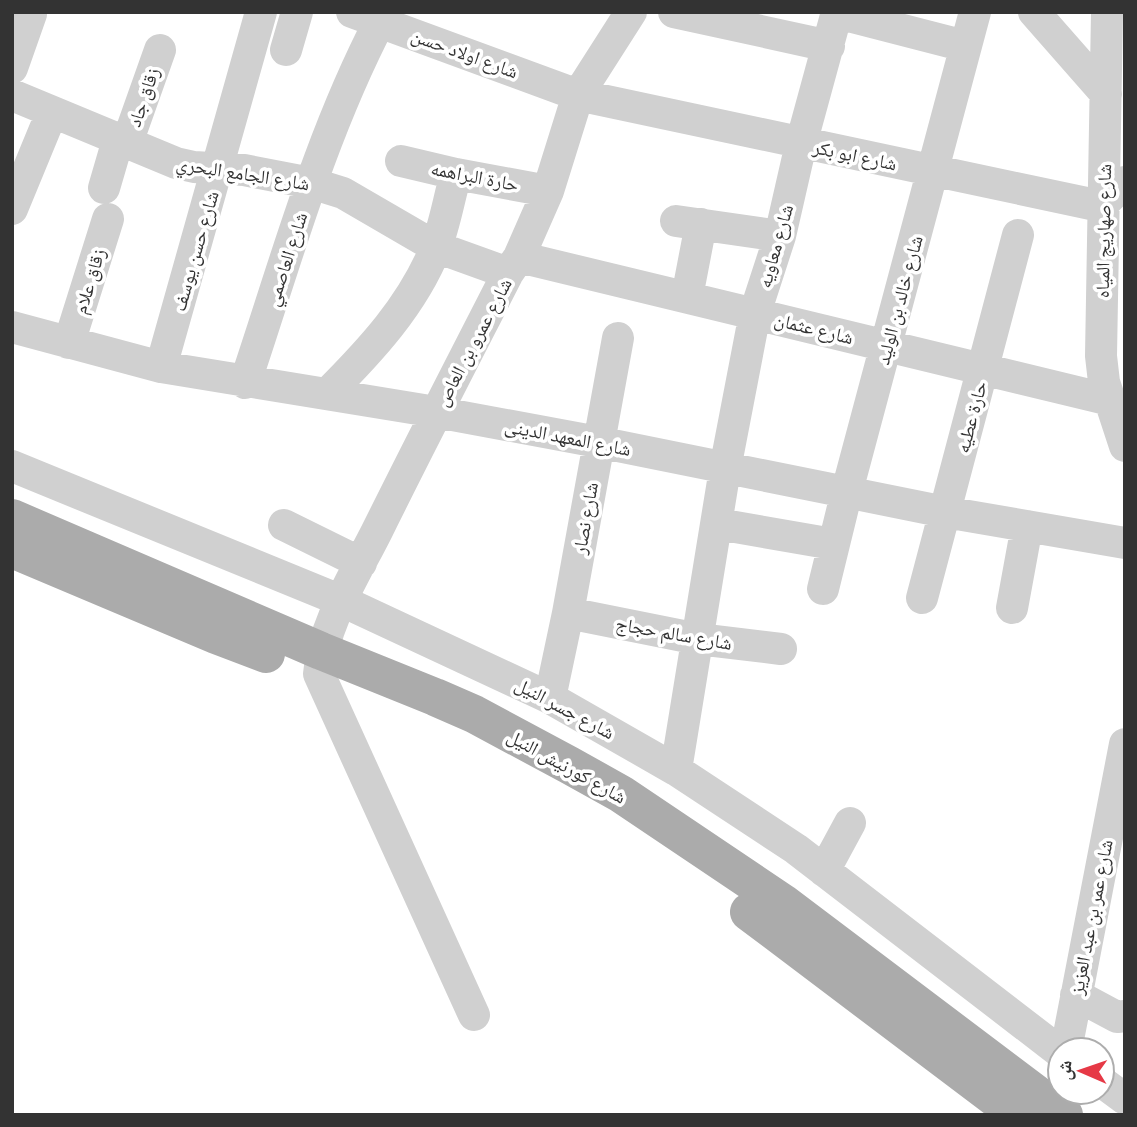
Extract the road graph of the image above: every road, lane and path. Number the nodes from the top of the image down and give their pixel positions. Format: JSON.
{"nodes":[{"id":1,"x":261,"y":12,"type":"edge"},
{"id":2,"x":297,"y":12,"type":"edge"},
{"id":3,"x":631,"y":12,"type":"edge"},
{"id":4,"x":674,"y":12,"type":"edge"},
{"id":5,"x":975,"y":12,"type":"edge"},
{"id":6,"x":1034,"y":12,"type":"edge"},
{"id":7,"x":1107,"y":12,"type":"edge"},
{"id":8,"x":837,"y":13,"type":"edge"},
{"id":9,"x":31,"y":14,"type":"edge"},
{"id":10,"x":388,"y":19,"type":"edge"},
{"id":11,"x":829,"y":46,"type":"junction"},
{"id":12,"x":965,"y":46,"type":"junction"},
{"id":13,"x":160,"y":50,"type":"dead end"},
{"id":14,"x":286,"y":50,"type":"dead end"},
{"id":15,"x":12,"y":68,"type":"edge"},
{"id":16,"x":1106,"y":94,"type":"junction"},
{"id":17,"x":12,"y":95,"type":"edge"},
{"id":18,"x":578,"y":95,"type":"junction"},
{"id":19,"x":52,"y":111,"type":"junction"},
{"id":20,"x":123,"y":141,"type":"junction"},
{"id":21,"x":801,"y":144,"type":"junction"},
{"id":22,"x":401,"y":161,"type":"dead end"},
{"id":23,"x":219,"y":167,"type":"junction"},
{"id":24,"x":932,"y":172,"type":"junction"},
{"id":25,"x":456,"y":174,"type":"junction"},
{"id":26,"x":1125,"y":182,"type":"edge"},
{"id":27,"x":311,"y":183,"type":"junction"},
{"id":28,"x":548,"y":191,"type":"junction"},
{"id":29,"x":106,"y":203,"type":"joint"},
{"id":30,"x":1102,"y":204,"type":"junction"},
{"id":31,"x":12,"y":209,"type":"edge"},
{"id":32,"x":1018,"y":235,"type":"dead end"},
{"id":33,"x":780,"y":236,"type":"junction"},
{"id":34,"x":436,"y":247,"type":"junction"},
{"id":35,"x":514,"y":265,"type":"junction"},
{"id":36,"x":687,"y":297,"type":"junction"},
{"id":37,"x":755,"y":313,"type":"junction"},
{"id":38,"x":12,"y":327,"type":"edge"},
{"id":39,"x":618,"y":338,"type":"dead end"},
{"id":40,"x":69,"y":343,"type":"junction"},
{"id":41,"x":887,"y":345,"type":"junction"},
{"id":42,"x":162,"y":367,"type":"junction"},
{"id":43,"x":984,"y":369,"type":"junction"},
{"id":44,"x":245,"y":383,"type":"junction"},
{"id":45,"x":327,"y":394,"type":"junction"},
{"id":46,"x":1110,"y":400,"type":"junction"},
{"id":47,"x":436,"y":412,"type":"junction"},
{"id":48,"x":598,"y":442,"type":"junction"},
{"id":49,"x":1125,"y":446,"type":"edge"},
{"id":50,"x":12,"y":466,"type":"edge"},
{"id":51,"x":725,"y":469,"type":"junction"},
{"id":52,"x":847,"y":491,"type":"junction"},
{"id":53,"x":945,"y":512,"type":"junction"},
{"id":54,"x":12,"y":518,"type":"edge"},
{"id":55,"x":718,"y":524,"type":"junction"},
{"id":56,"x":284,"y":525,"type":"dead end"},
{"id":57,"x":1027,"y":526,"type":"junction"},
{"id":58,"x":1125,"y":543,"type":"edge"},
{"id":59,"x":833,"y":544,"type":"junction"},
{"id":60,"x":12,"y":549,"type":"edge"},
{"id":61,"x":361,"y":563,"type":"junction"},
{"id":62,"x":823,"y":589,"type":"dead end"},
{"id":63,"x":922,"y":598,"type":"dead end"},
{"id":64,"x":342,"y":601,"type":"junction"},
{"id":65,"x":1012,"y":608,"type":"dead end"},
{"id":66,"x":568,"y":614,"type":"junction"},
{"id":67,"x":698,"y":639,"type":"junction"},
{"id":68,"x":781,"y":649,"type":"dead end"},
{"id":69,"x":320,"y":662,"type":"junction"},
{"id":70,"x":550,"y":698,"type":"junction"},
{"id":71,"x":1125,"y":744,"type":"edge"},
{"id":72,"x":676,"y":770,"type":"junction"},
{"id":73,"x":1120,"y":788,"type":"edge"},
{"id":74,"x":850,"y":823,"type":"dead end"},
{"id":75,"x":824,"y":871,"type":"junction"},
{"id":76,"x":1076,"y":995,"type":"junction"},
{"id":77,"x":474,"y":1015,"type":"dead end"},
{"id":78,"x":1125,"y":1016,"type":"edge"},
{"id":79,"x":1069,"y":1036,"type":"edge"},
{"id":80,"x":1046,"y":1041,"type":"edge"},
{"id":81,"x":1018,"y":1115,"type":"edge"},
{"id":82,"x":1064,"y":1115,"type":"edge"}],
"edges":[{"from":1,"to":23,"type":"street","name":"شارع حسن يوسف"},
{"from":2,"to":14,"type":"street"},
{"from":3,"to":18,"type":"street","name":"شارع عمرو بن العاص"},
{"from":4,"to":11,"type":"street"},
{"from":5,"to":12,"type":"street","name":"شارع خالد بن الوليد"},
{"from":6,"to":16,"type":"street"},
{"from":7,"to":16,"type":"street","name":"شارع صهاريج المياه"},
{"from":8,"to":11,"type":"street","name":"شارع معاويه"},
{"from":8,"to":12,"type":"street"},
{"from":9,"to":15,"type":"street"},
{"from":10,"to":18,"type":"street","name":"شارع اولاد حسن"},
{"from":10,"to":27,"type":"street","name":"شارع العاصمي"},
{"from":11,"to":21,"type":"street","name":"شارع معاويه"},
{"from":12,"to":24,"type":"street","name":"شارع خالد بن الوليد"},
{"from":13,"to":20,"type":"street","name":"زقاق جاد"},
{"from":16,"to":30,"type":"street","name":"شارع صهاريج المياه"},
{"from":17,"to":19,"type":"street","name":"شارع الجامع البحري"},
{"from":18,"to":21,"type":"street","name":"شارع ابو بكر"},
{"from":18,"to":28,"type":"street","name":"شارع عمرو بن العاص"},
{"from":19,"to":20,"type":"street","name":"شارع الجامع البحري"},
{"from":19,"to":31,"type":"street"},
{"from":20,"to":23,"type":"street","name":"شارع الجامع البحري"},
{"from":20,"to":29,"type":"street","name":"زقاق جاد"},
{"from":21,"to":24,"type":"street","name":"شارع ابو بكر"},
{"from":21,"to":33,"type":"street","name":"شارع معاويه"},
{"from":22,"to":25,"type":"street","name":"حارة البراهمه"},
{"from":23,"to":27,"type":"street","name":"شارع الجامع البحري"},
{"from":23,"to":42,"type":"street","name":"شارع حسن يوسف"},
{"from":24,"to":30,"type":"street","name":"شارع ابو بكر"},
{"from":24,"to":41,"type":"street","name":"شارع خالد بن الوليد"},
{"from":25,"to":28,"type":"street","name":"حارة البراهمه"},
{"from":25,"to":34,"type":"street"},
{"from":26,"to":30,"type":"street"},
{"from":27,"to":34,"type":"street","name":"شارع الجامع البحري"},
{"from":27,"to":44,"type":"street","name":"شارع العاصمي"},
{"from":28,"to":35,"type":"street","name":"شارع عمرو بن العاص"},
{"from":29,"to":40,"type":"street","name":"زقاق علام"},
{"from":30,"to":46,"type":"street","name":"شارع صهاريج المياه"},
{"from":32,"to":43,"type":"street","name":"حارة عطيه"},
{"from":33,"to":36,"type":"street"},
{"from":33,"to":37,"type":"street","name":"شارع معاويه"},
{"from":34,"to":35,"type":"street","name":"شارع الجامع البحري"},
{"from":34,"to":45,"type":"street"},
{"from":35,"to":36,"type":"street","name":"شارع عثمان"},
{"from":35,"to":47,"type":"street","name":"شارع عمرو بن العاص"},
{"from":36,"to":37,"type":"street","name":"شارع عثمان"},
{"from":37,"to":41,"type":"street","name":"شارع عثمان"},
{"from":37,"to":51,"type":"street","name":"شارع معاويه"},
{"from":38,"to":40,"type":"street","name":"شارع المعهد الدينى"},
{"from":39,"to":48,"type":"street","name":"شارع نصار"},
{"from":40,"to":42,"type":"street","name":"شارع المعهد الدينى"},
{"from":41,"to":43,"type":"street","name":"شارع عثمان"},
{"from":41,"to":52,"type":"street","name":"شارع خالد بن الوليد"},
{"from":42,"to":44,"type":"street","name":"شارع المعهد الدينى"},
{"from":43,"to":46,"type":"street","name":"شارع عثمان"},
{"from":43,"to":53,"type":"street","name":"حارة عطيه"},
{"from":44,"to":45,"type":"street","name":"شارع المعهد الدينى"},
{"from":45,"to":47,"type":"street","name":"شارع المعهد الدينى"},
{"from":46,"to":49,"type":"street","name":"شارع صهاريج المياه"},
{"from":47,"to":48,"type":"street","name":"شارع المعهد الدينى"},
{"from":47,"to":61,"type":"street","name":"شارع عمرو بن العاص"},
{"from":48,"to":51,"type":"street","name":"شارع المعهد الدينى"},
{"from":48,"to":66,"type":"street","name":"شارع نصار"},
{"from":50,"to":64,"type":"street","name":"شارع جسر النيل"},
{"from":51,"to":52,"type":"street","name":"شارع المعهد الدينى"},
{"from":51,"to":55,"type":"street","name":"شارع معاويه"},
{"from":52,"to":53,"type":"street","name":"شارع المعهد الدينى"},
{"from":52,"to":59,"type":"street","name":"شارع خالد بن الوليد"},
{"from":53,"to":57,"type":"street","name":"شارع المعهد الدينى"},
{"from":53,"to":63,"type":"street","name":"حارة عطيه"},
{"from":54,"to":69,"type":"main road","name":"شارع كورنيش النيل"},
{"from":55,"to":59,"type":"street"},
{"from":55,"to":67,"type":"street","name":"شارع معاويه"},
{"from":56,"to":61,"type":"street"},
{"from":57,"to":58,"type":"street","name":"شارع المعهد الدينى"},
{"from":57,"to":65,"type":"street"},
{"from":59,"to":62,"type":"street","name":"شارع خالد بن الوليد"},
{"from":60,"to":69,"type":"main road","name":"شارع كورنيش النيل"},
{"from":61,"to":64,"type":"street","name":"شارع عمرو بن العاص"},
{"from":64,"to":69,"type":"street","name":"شارع عمرو بن العاص"},
{"from":64,"to":70,"type":"street","name":"شارع جسر النيل"},
{"from":66,"to":67,"type":"street","name":"شارع سالم حجاج"},
{"from":66,"to":70,"type":"street","name":"شارع نصار"},
{"from":67,"to":68,"type":"street","name":"شارع سالم حجاج"},
{"from":67,"to":72,"type":"street","name":"شارع معاويه"},
{"from":69,"to":77,"type":"street"},
{"from":69,"to":81,"type":"main road","name":"شارع كورنيش النيل"},
{"from":69,"to":82,"type":"main road","name":"شارع كورنيش النيل"},
{"from":70,"to":72,"type":"street","name":"شارع جسر النيل"},
{"from":71,"to":73,"type":"street","name":"شارع عمر بن عبد العزيز"},
{"from":72,"to":75,"type":"street","name":"شارع جسر النيل"},
{"from":73,"to":76,"type":"street","name":"شارع عمر بن عبد العزيز"},
{"from":74,"to":75,"type":"street"},
{"from":75,"to":80,"type":"street","name":"شارع جسر النيل"},
{"from":76,"to":78,"type":"street"},
{"from":76,"to":79,"type":"street","name":"شارع عمر بن عبد العزيز"}]}
